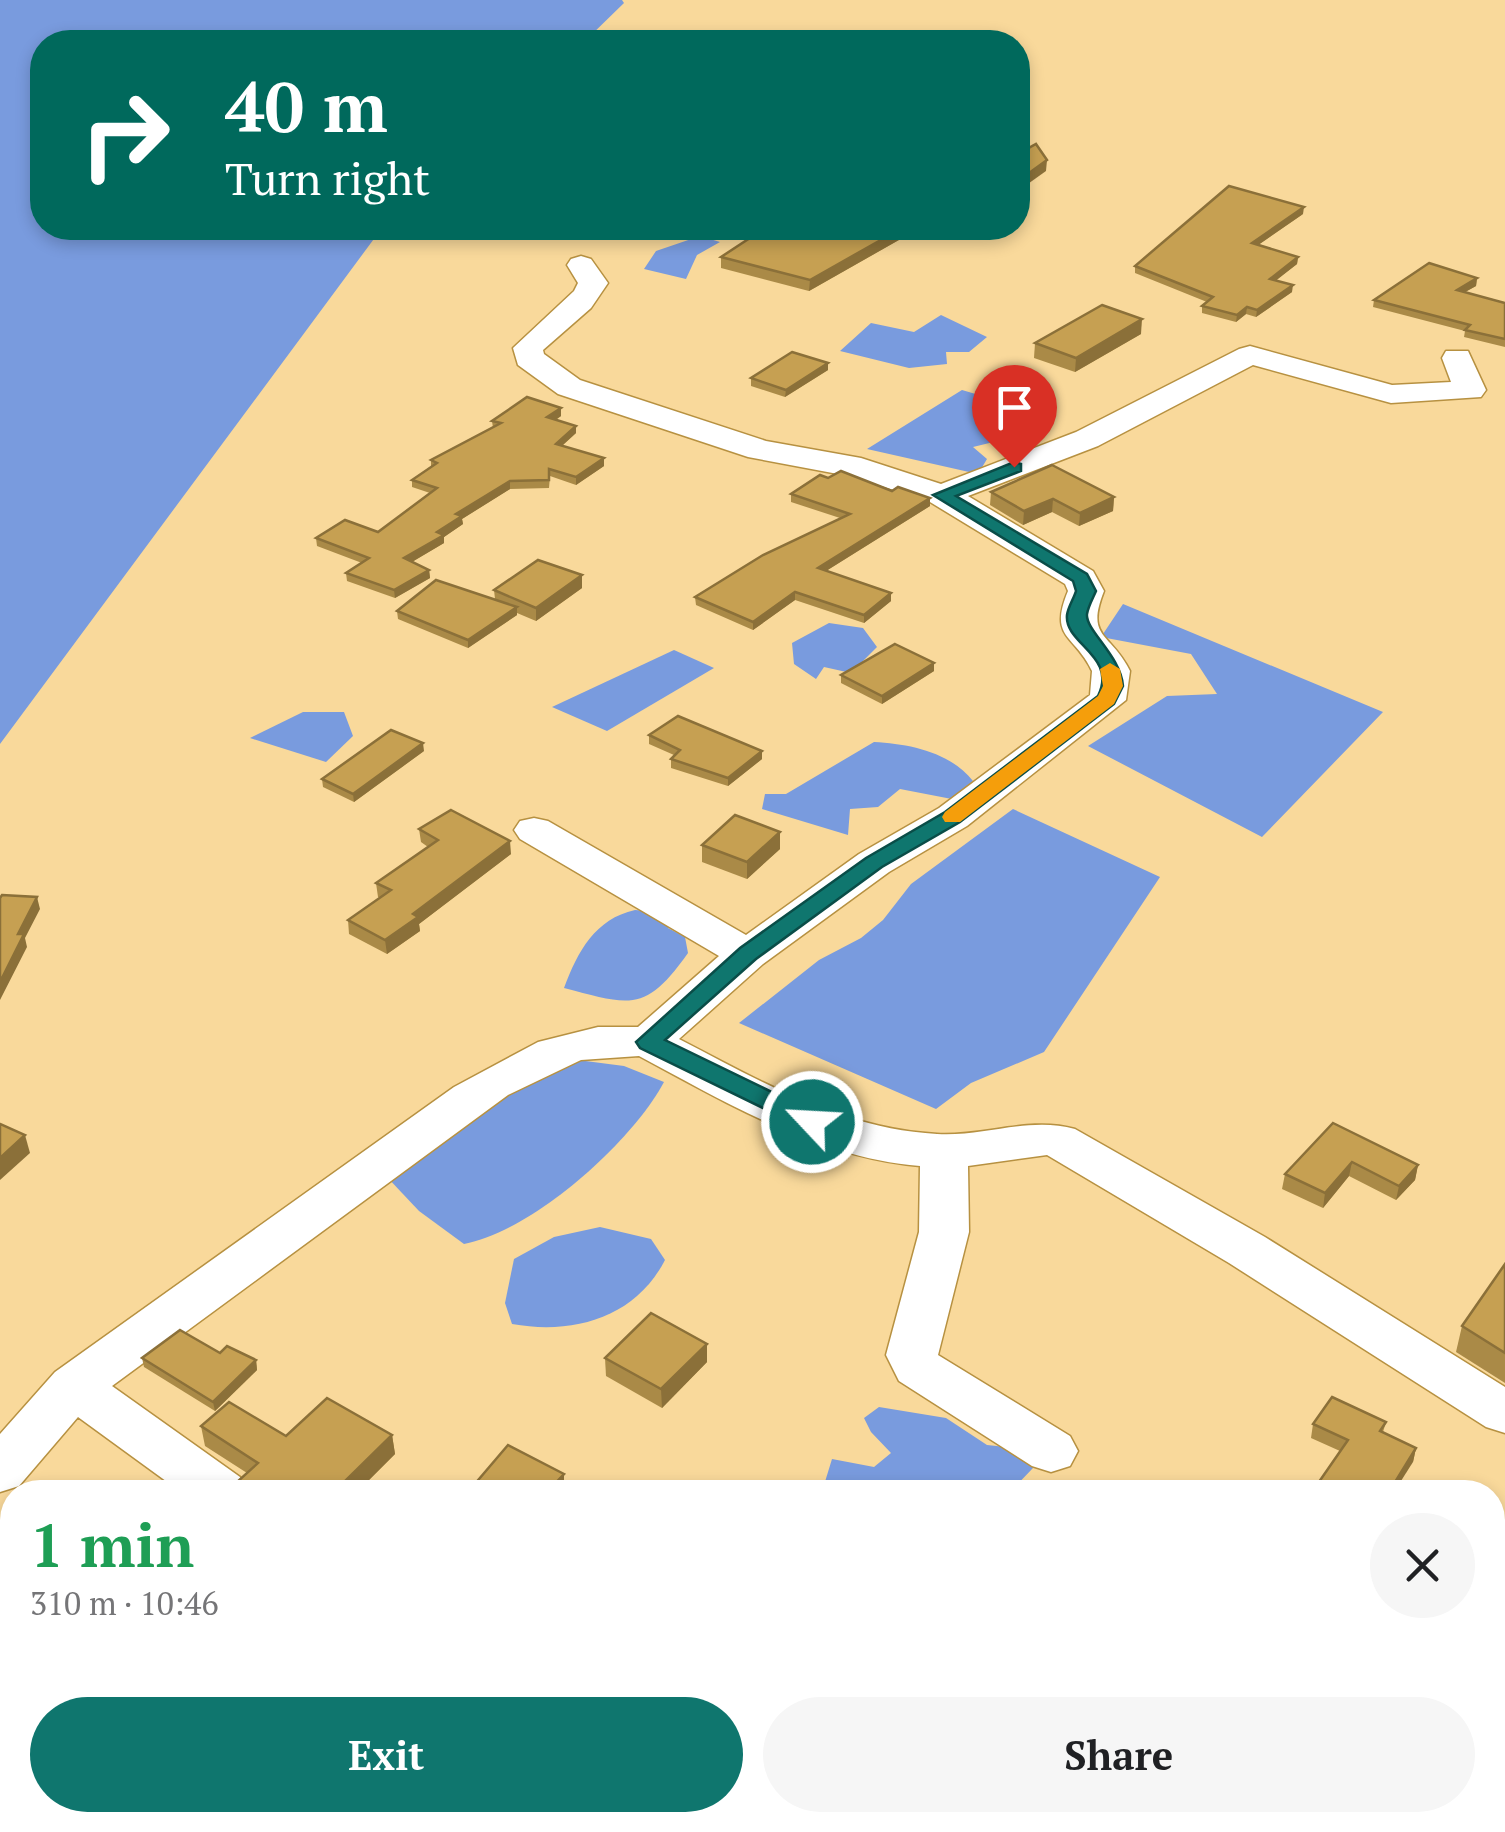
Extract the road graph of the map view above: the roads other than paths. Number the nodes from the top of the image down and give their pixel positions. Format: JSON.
{"nodes":[{"id":1,"x":580,"y":264,"type":"dead end"},
{"id":2,"x":1457,"y":358,"type":"dead end"},
{"id":3,"x":942,"y":495,"type":"junction"},
{"id":4,"x":534,"y":830,"type":"dead end"},
{"id":5,"x":748,"y":954,"type":"junction"},
{"id":6,"x":648,"y":1042,"type":"junction"},
{"id":7,"x":944,"y":1151,"type":"junction"},
{"id":8,"x":74,"y":1386,"type":"junction"},
{"id":9,"x":1505,"y":1413,"type":"edge"},
{"id":10,"x":1051,"y":1451,"type":"dead end"},
{"id":11,"x":0,"y":1472,"type":"edge"},
{"id":12,"x":204,"y":1480,"type":"edge"}],
"edges":[{"from":1,"to":3,"type":"street"},
{"from":2,"to":3,"type":"street"},
{"from":3,"to":5,"type":"street"},
{"from":4,"to":5,"type":"street"},
{"from":5,"to":6,"type":"street"},
{"from":6,"to":7,"type":"street"},
{"from":6,"to":8,"type":"street"},
{"from":7,"to":9,"type":"street"},
{"from":7,"to":10,"type":"street"},
{"from":8,"to":11,"type":"street"},
{"from":8,"to":12,"type":"street"}]}
